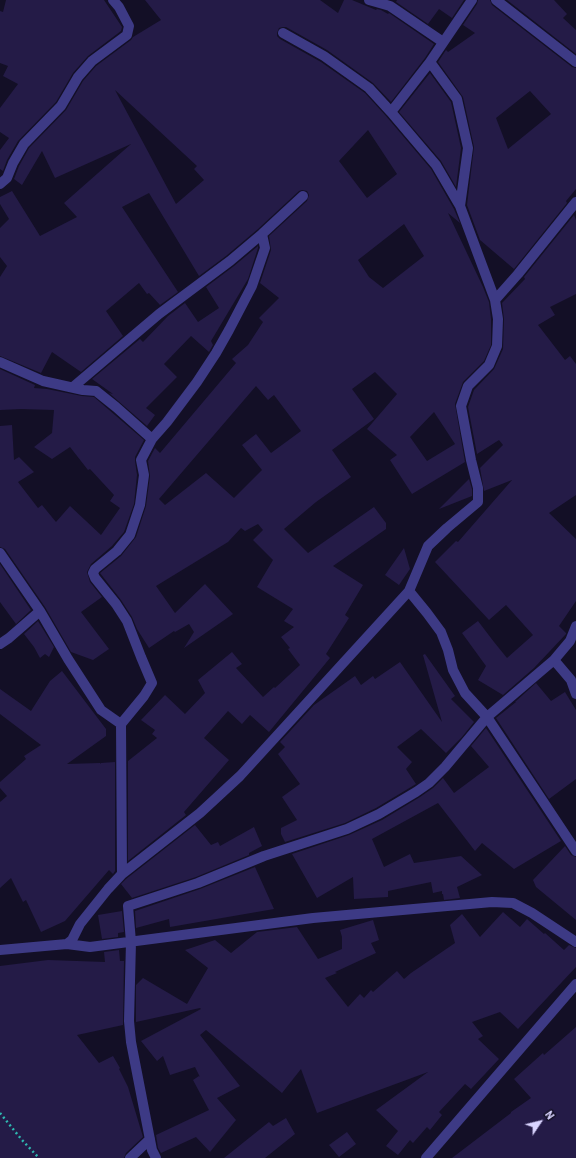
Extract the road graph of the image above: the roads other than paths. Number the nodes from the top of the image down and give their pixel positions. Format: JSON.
{"nodes":[{"id":1,"x":113,"y":0,"type":"edge"},
{"id":2,"x":368,"y":0,"type":"edge"},
{"id":3,"x":472,"y":0,"type":"edge"},
{"id":4,"x":496,"y":0,"type":"edge"},
{"id":5,"x":283,"y":33,"type":"dead end"},
{"id":6,"x":443,"y":42,"type":"junction"},
{"id":7,"x":430,"y":62,"type":"junction"},
{"id":8,"x":576,"y":62,"type":"edge"},
{"id":9,"x":391,"y":112,"type":"junction"},
{"id":10,"x":0,"y":184,"type":"edge"},
{"id":11,"x":303,"y":196,"type":"dead end"},
{"id":12,"x":576,"y":202,"type":"edge"},
{"id":13,"x":460,"y":206,"type":"junction"},
{"id":14,"x":262,"y":234,"type":"junction"},
{"id":15,"x":495,"y":300,"type":"junction"},
{"id":16,"x":0,"y":362,"type":"edge"},
{"id":17,"x":73,"y":387,"type":"junction"},
{"id":18,"x":152,"y":439,"type":"junction"},
{"id":19,"x":0,"y":553,"type":"edge"},
{"id":20,"x":409,"y":591,"type":"junction"},
{"id":21,"x":40,"y":611,"type":"junction"},
{"id":22,"x":576,"y":626,"type":"edge"},
{"id":23,"x":0,"y":644,"type":"edge"},
{"id":24,"x":554,"y":660,"type":"junction"},
{"id":25,"x":576,"y":694,"type":"edge"},
{"id":26,"x":487,"y":718,"type":"junction"},
{"id":27,"x":121,"y":724,"type":"junction"},
{"id":28,"x":576,"y":851,"type":"edge"},
{"id":29,"x":122,"y":874,"type":"junction"},
{"id":30,"x":131,"y":942,"type":"junction"},
{"id":31,"x":576,"y":942,"type":"edge"},
{"id":32,"x":67,"y":944,"type":"junction"},
{"id":33,"x":0,"y":950,"type":"edge"},
{"id":34,"x":576,"y":984,"type":"edge"},
{"id":35,"x":150,"y":1139,"type":"junction"},
{"id":36,"x":130,"y":1158,"type":"edge"},
{"id":37,"x":156,"y":1158,"type":"edge"},
{"id":38,"x":426,"y":1158,"type":"edge"}],
"edges":[{"from":1,"to":10,"type":"street"},
{"from":2,"to":6,"type":"street"},
{"from":3,"to":6,"type":"street"},
{"from":4,"to":8,"type":"street"},
{"from":5,"to":9,"type":"street"},
{"from":6,"to":7,"type":"street"},
{"from":7,"to":9,"type":"street"},
{"from":7,"to":13,"type":"street"},
{"from":9,"to":13,"type":"street"},
{"from":11,"to":14,"type":"street"},
{"from":12,"to":15,"type":"street"},
{"from":13,"to":15,"type":"street"},
{"from":14,"to":17,"type":"street"},
{"from":14,"to":18,"type":"street"},
{"from":15,"to":20,"type":"street"},
{"from":16,"to":17,"type":"street"},
{"from":17,"to":18,"type":"street"},
{"from":18,"to":27,"type":"street"},
{"from":19,"to":21,"type":"street"},
{"from":20,"to":26,"type":"street"},
{"from":20,"to":29,"type":"street"},
{"from":21,"to":23,"type":"street"},
{"from":21,"to":27,"type":"street"},
{"from":22,"to":24,"type":"street"},
{"from":24,"to":25,"type":"street"},
{"from":24,"to":26,"type":"street"},
{"from":26,"to":28,"type":"street"},
{"from":26,"to":30,"type":"street"},
{"from":27,"to":29,"type":"street"},
{"from":29,"to":32,"type":"street"},
{"from":30,"to":31,"type":"street"},
{"from":30,"to":32,"type":"street"},
{"from":30,"to":35,"type":"street"},
{"from":32,"to":33,"type":"street"},
{"from":34,"to":38,"type":"street"},
{"from":35,"to":36,"type":"street"},
{"from":35,"to":37,"type":"street"}]}
